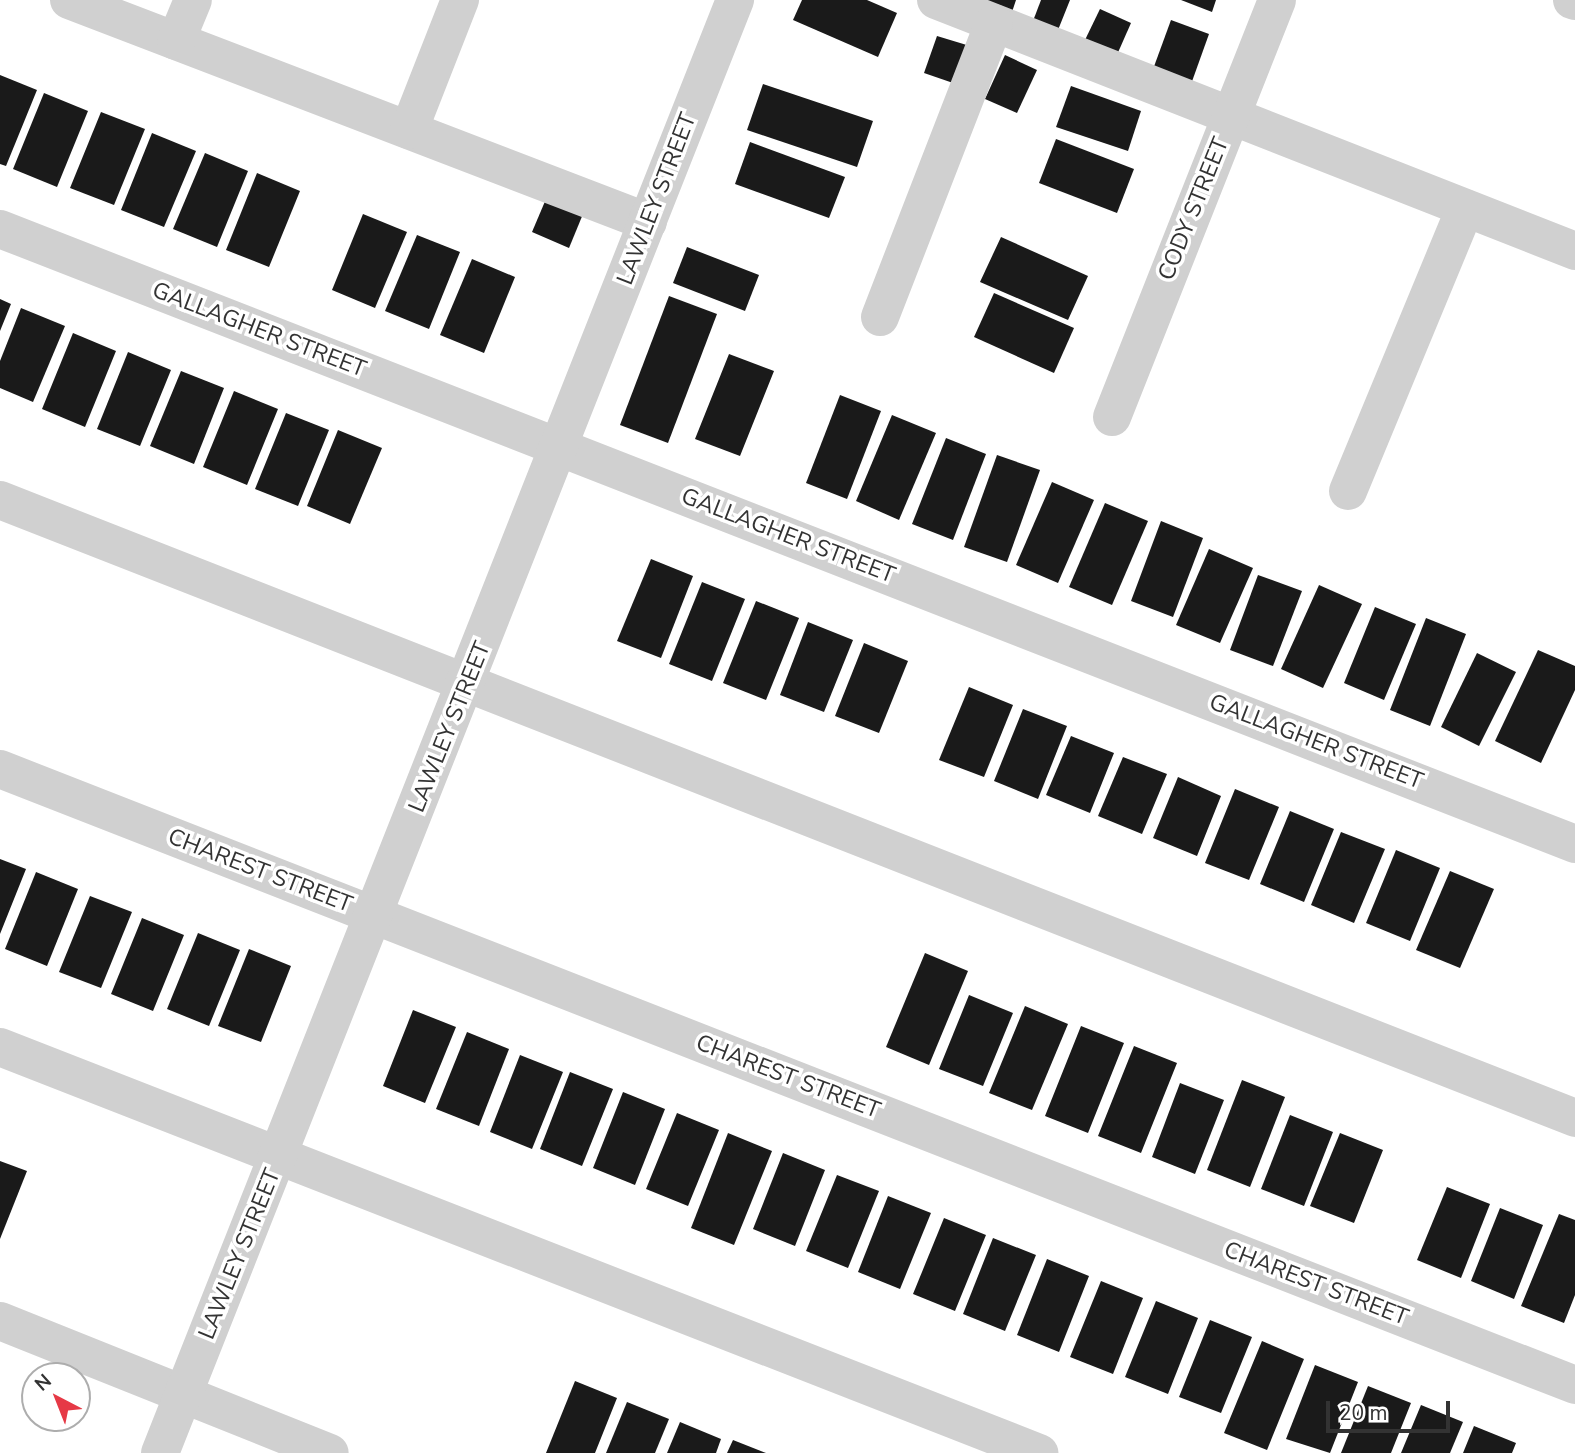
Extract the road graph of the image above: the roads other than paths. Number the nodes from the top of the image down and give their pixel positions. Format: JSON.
{"nodes":[{"id":1,"x":69,"y":0,"type":"edge"},
{"id":2,"x":193,"y":0,"type":"edge"},
{"id":3,"x":460,"y":0,"type":"edge"},
{"id":4,"x":735,"y":0,"type":"edge"},
{"id":5,"x":936,"y":0,"type":"edge"},
{"id":6,"x":1277,"y":0,"type":"edge"},
{"id":7,"x":994,"y":23,"type":"junction"},
{"id":8,"x":176,"y":41,"type":"junction"},
{"id":9,"x":1231,"y":116,"type":"junction"},
{"id":10,"x":409,"y":130,"type":"junction"},
{"id":11,"x":1465,"y":208,"type":"junction"},
{"id":12,"x":648,"y":222,"type":"junction"},
{"id":13,"x":0,"y":229,"type":"edge"},
{"id":14,"x":1575,"y":251,"type":"edge"},
{"id":15,"x":880,"y":317,"type":"dead end"},
{"id":16,"x":1112,"y":417,"type":"dead end"},
{"id":17,"x":559,"y":447,"type":"junction"},
{"id":18,"x":1348,"y":491,"type":"dead end"},
{"id":19,"x":0,"y":500,"type":"edge"},
{"id":20,"x":468,"y":682,"type":"junction"},
{"id":21,"x":0,"y":769,"type":"edge"},
{"id":22,"x":1575,"y":844,"type":"edge"},
{"id":23,"x":375,"y":916,"type":"junction"},
{"id":24,"x":0,"y":1047,"type":"edge"},
{"id":25,"x":1575,"y":1118,"type":"edge"},
{"id":26,"x":278,"y":1157,"type":"junction"},
{"id":27,"x":0,"y":1321,"type":"edge"},
{"id":28,"x":1575,"y":1385,"type":"edge"},
{"id":29,"x":183,"y":1396,"type":"junction"},
{"id":30,"x":160,"y":1453,"type":"edge"},
{"id":31,"x":330,"y":1453,"type":"edge"},
{"id":32,"x":1039,"y":1453,"type":"edge"}],
"edges":[{"from":1,"to":8,"type":"street"},
{"from":2,"to":8,"type":"street"},
{"from":3,"to":10,"type":"street"},
{"from":4,"to":12,"type":"street","name":"LAWLEY STREET"},
{"from":5,"to":7,"type":"street"},
{"from":6,"to":9,"type":"street","name":"CODY STREET"},
{"from":7,"to":9,"type":"street"},
{"from":7,"to":15,"type":"street"},
{"from":8,"to":10,"type":"street"},
{"from":9,"to":11,"type":"street"},
{"from":9,"to":16,"type":"street","name":"CODY STREET"},
{"from":10,"to":12,"type":"street"},
{"from":11,"to":14,"type":"street"},
{"from":11,"to":18,"type":"street"},
{"from":12,"to":17,"type":"street","name":"LAWLEY STREET"},
{"from":13,"to":17,"type":"street","name":"GALLAGHER STREET"},
{"from":17,"to":20,"type":"street","name":"LAWLEY STREET"},
{"from":17,"to":22,"type":"street","name":"GALLAGHER STREET"},
{"from":19,"to":20,"type":"street"},
{"from":20,"to":23,"type":"street","name":"LAWLEY STREET"},
{"from":20,"to":25,"type":"street"},
{"from":21,"to":23,"type":"street","name":"CHAREST STREET"},
{"from":23,"to":26,"type":"street","name":"LAWLEY STREET"},
{"from":23,"to":28,"type":"street","name":"CHAREST STREET"},
{"from":24,"to":26,"type":"street"},
{"from":26,"to":29,"type":"street","name":"LAWLEY STREET"},
{"from":26,"to":32,"type":"street"},
{"from":27,"to":29,"type":"street"},
{"from":29,"to":30,"type":"street","name":"LAWLEY STREET"},
{"from":29,"to":31,"type":"street"}]}
